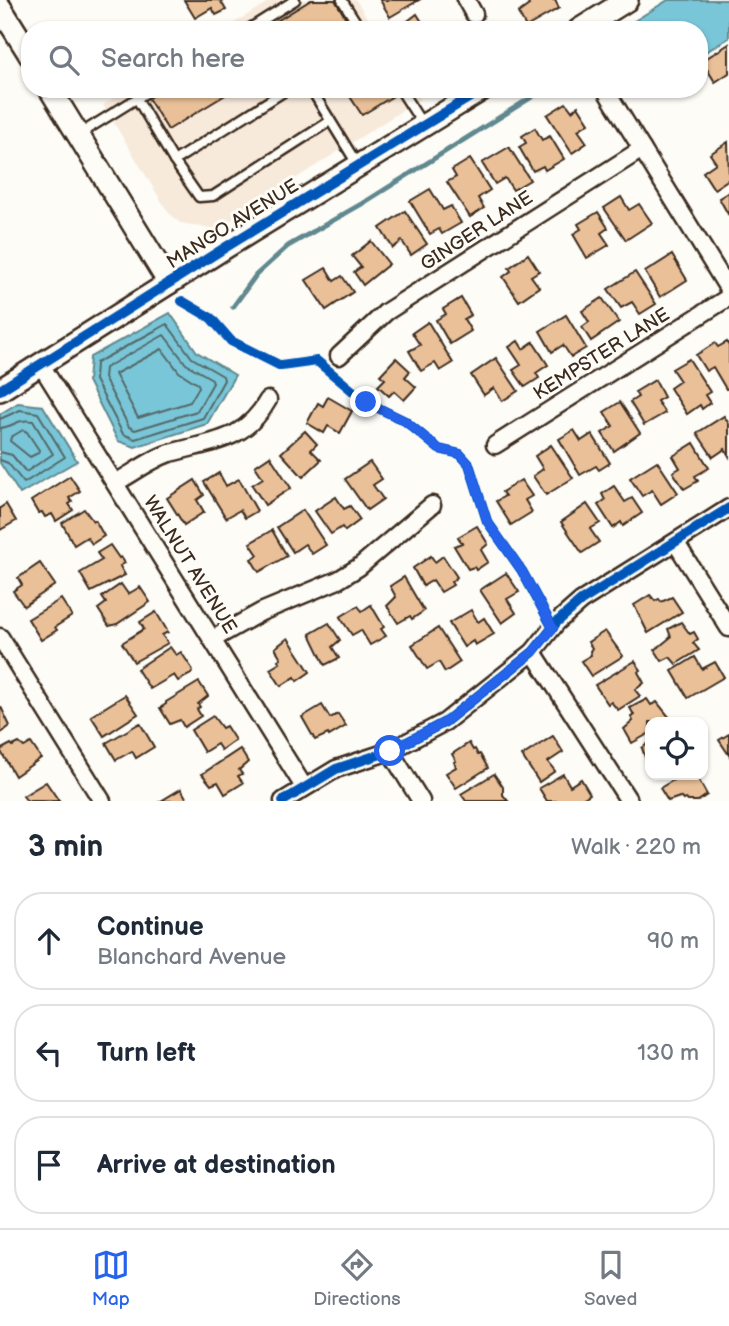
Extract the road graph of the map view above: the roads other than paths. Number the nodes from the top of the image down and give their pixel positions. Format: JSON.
{"nodes":[{"id":1,"x":295,"y":0,"type":"edge"},
{"id":2,"x":342,"y":0,"type":"edge"},
{"id":3,"x":627,"y":0,"type":"edge"},
{"id":4,"x":0,"y":7,"type":"edge"},
{"id":5,"x":261,"y":21,"type":"edge"},
{"id":6,"x":355,"y":21,"type":"edge"},
{"id":7,"x":593,"y":21,"type":"edge"},
{"id":8,"x":21,"y":41,"type":"edge"},
{"id":9,"x":56,"y":98,"type":"edge"},
{"id":10,"x":274,"y":98,"type":"edge"},
{"id":11,"x":316,"y":98,"type":"edge"},
{"id":12,"x":405,"y":98,"type":"edge"},
{"id":13,"x":469,"y":98,"type":"edge"},
{"id":14,"x":611,"y":98,"type":"edge"},
{"id":15,"x":136,"y":99,"type":"joint"},
{"id":16,"x":330,"y":121,"type":"junction"},
{"id":17,"x":423,"y":127,"type":"junction"},
{"id":18,"x":79,"y":135,"type":"junction"},
{"id":19,"x":642,"y":149,"type":"junction"},
{"id":20,"x":174,"y":161,"type":"junction"},
{"id":21,"x":358,"y":167,"type":"junction"},
{"id":22,"x":169,"y":283,"type":"junction"},
{"id":23,"x":729,"y":290,"type":"edge"},
{"id":24,"x":729,"y":297,"type":"edge"},
{"id":25,"x":339,"y":356,"type":"dead end"},
{"id":26,"x":41,"y":365,"type":"junction"},
{"id":27,"x":0,"y":390,"type":"edge"},
{"id":28,"x":268,"y":400,"type":"dead end"},
{"id":29,"x":495,"y":444,"type":"dead end"},
{"id":30,"x":116,"y":483,"type":"junction"},
{"id":31,"x":432,"y":505,"type":"dead end"},
{"id":32,"x":729,"y":508,"type":"edge"},
{"id":33,"x":676,"y":543,"type":"junction"},
{"id":34,"x":729,"y":628,"type":"edge"},
{"id":35,"x":0,"y":638,"type":"edge"},
{"id":36,"x":212,"y":639,"type":"junction"},
{"id":37,"x":533,"y":652,"type":"junction"},
{"id":38,"x":390,"y":751,"type":"junction"},
{"id":39,"x":304,"y":787,"type":"junction"},
{"id":40,"x":102,"y":801,"type":"edge"},
{"id":41,"x":283,"y":801,"type":"edge"},
{"id":42,"x":421,"y":801,"type":"edge"},
{"id":43,"x":629,"y":801,"type":"edge"}],
"edges":[{"from":1,"to":5,"type":"lane"},
{"from":2,"to":6,"type":"lane"},
{"from":3,"to":7,"type":"street"},
{"from":4,"to":8,"type":"street"},
{"from":9,"to":18,"type":"street"},
{"from":10,"to":20,"type":"lane"},
{"from":11,"to":16,"type":"lane"},
{"from":12,"to":17,"type":"lane"},
{"from":13,"to":17,"type":"street","name":"MANGO AVENUE"},
{"from":14,"to":19,"type":"street"},
{"from":15,"to":18,"type":"lane"},
{"from":15,"to":20,"type":"lane"},
{"from":16,"to":20,"type":"lane"},
{"from":16,"to":21,"type":"lane"},
{"from":17,"to":21,"type":"street","name":"MANGO AVENUE"},
{"from":18,"to":22,"type":"street"},
{"from":19,"to":23,"type":"street"},
{"from":19,"to":25,"type":"street","name":"GINGER LANE"},
{"from":21,"to":22,"type":"street","name":"MANGO AVENUE"},
{"from":22,"to":26,"type":"street","name":"MANGO AVENUE"},
{"from":24,"to":29,"type":"street","name":"KEMPSTER LANE"},
{"from":26,"to":27,"type":"street","name":"MANGO AVENUE"},
{"from":26,"to":30,"type":"street","name":"WALNUT AVENUE"},
{"from":28,"to":30,"type":"street"},
{"from":30,"to":36,"type":"street","name":"WALNUT AVENUE"},
{"from":31,"to":36,"type":"street"},
{"from":32,"to":33,"type":"street"},
{"from":33,"to":34,"type":"street"},
{"from":33,"to":37,"type":"street"},
{"from":35,"to":40,"type":"street"},
{"from":36,"to":39,"type":"street","name":"WALNUT AVENUE"},
{"from":37,"to":38,"type":"street"},
{"from":37,"to":43,"type":"street"},
{"from":38,"to":39,"type":"street"},
{"from":38,"to":42,"type":"street"},
{"from":39,"to":41,"type":"street"}]}
